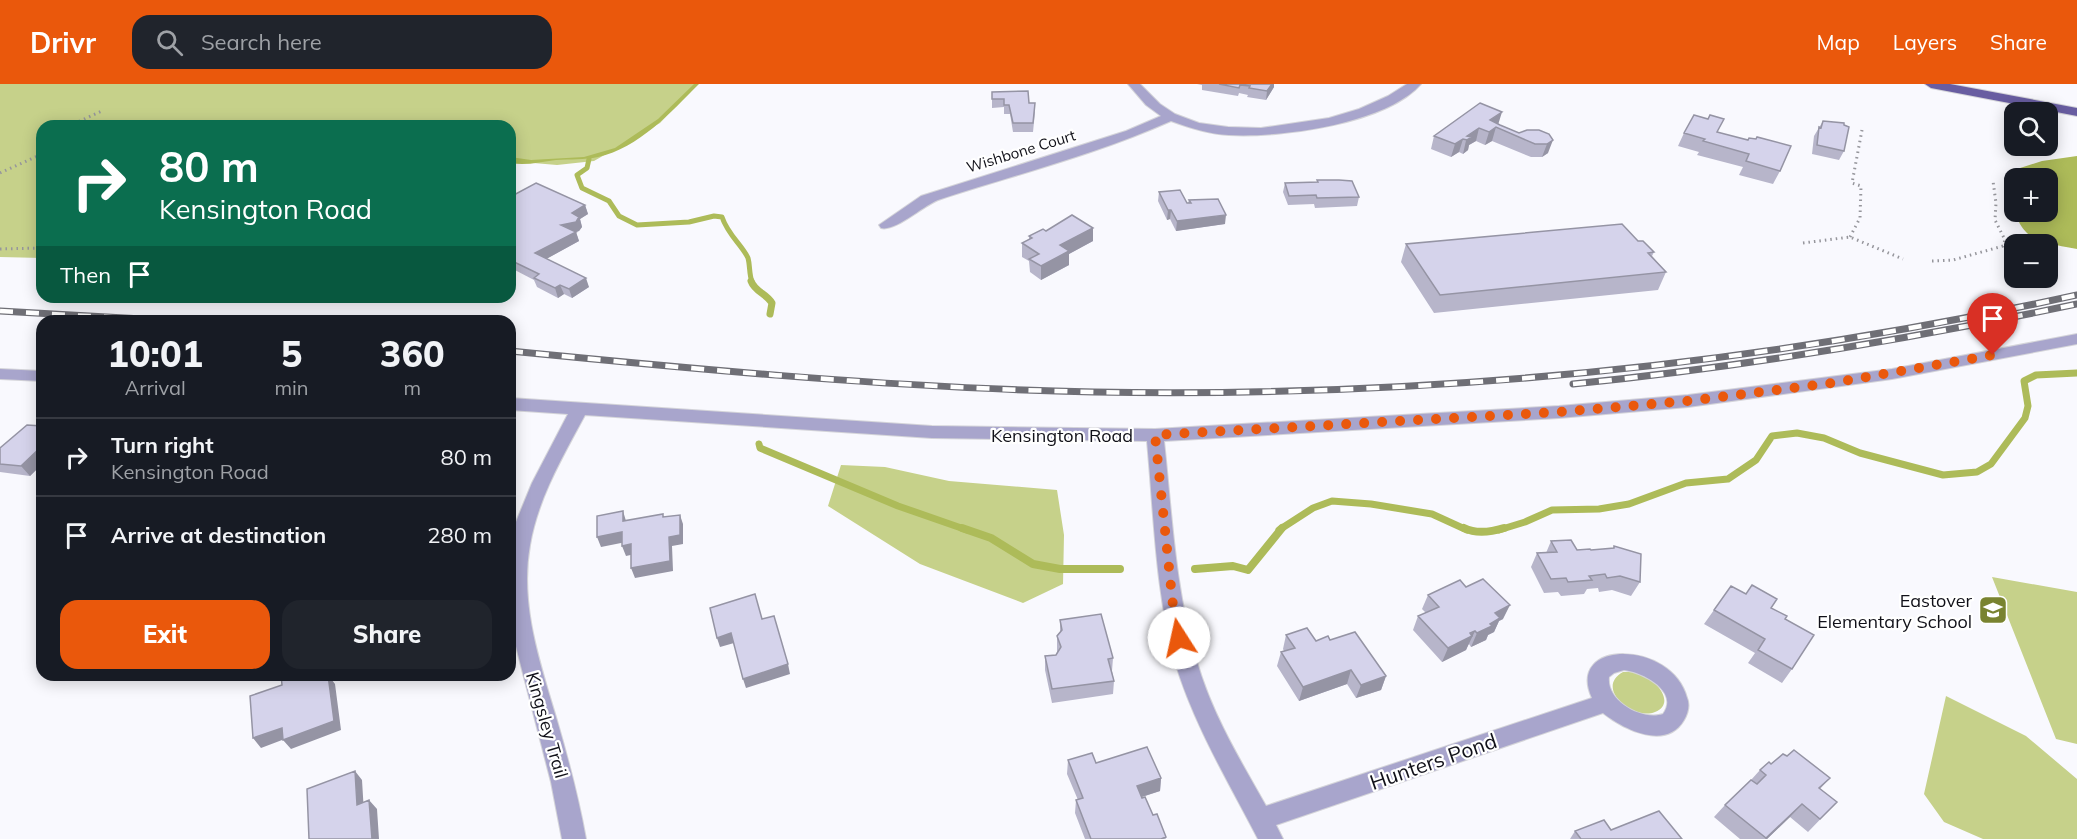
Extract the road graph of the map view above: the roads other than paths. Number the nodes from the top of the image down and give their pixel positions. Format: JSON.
{"nodes":[{"id":1,"x":1134,"y":84,"type":"edge"},
{"id":2,"x":1415,"y":84,"type":"edge"},
{"id":3,"x":1931,"y":84,"type":"edge"},
{"id":4,"x":2077,"y":111,"type":"edge"},
{"id":5,"x":1170,"y":117,"type":"junction"},
{"id":6,"x":886,"y":225,"type":"dead end"},
{"id":7,"x":2077,"y":339,"type":"edge"},
{"id":8,"x":0,"y":375,"type":"edge"},
{"id":9,"x":36,"y":376,"type":"edge"},
{"id":10,"x":516,"y":404,"type":"edge"},
{"id":11,"x":580,"y":408,"type":"junction"},
{"id":12,"x":1155,"y":435,"type":"junction"},
{"id":13,"x":1605,"y":703,"type":"dead end"},
{"id":14,"x":1266,"y":829,"type":"edge"},
{"id":15,"x":574,"y":839,"type":"edge"}],
"edges":[{"from":1,"to":5,"type":"street"},
{"from":2,"to":5,"type":"street"},
{"from":3,"to":4,"type":"main road"},
{"from":5,"to":6,"type":"street","name":"Wishbone Court"},
{"from":7,"to":12,"type":"street","name":"Kensington Road"},
{"from":8,"to":9,"type":"street"},
{"from":10,"to":11,"type":"street","name":"Kensington Road"},
{"from":11,"to":12,"type":"street","name":"Kensington Road"},
{"from":11,"to":15,"type":"street","name":"Kingsley Trail"},
{"from":12,"to":14,"type":"street"},
{"from":13,"to":14,"type":"street","name":"Hunters Pond"}]}
